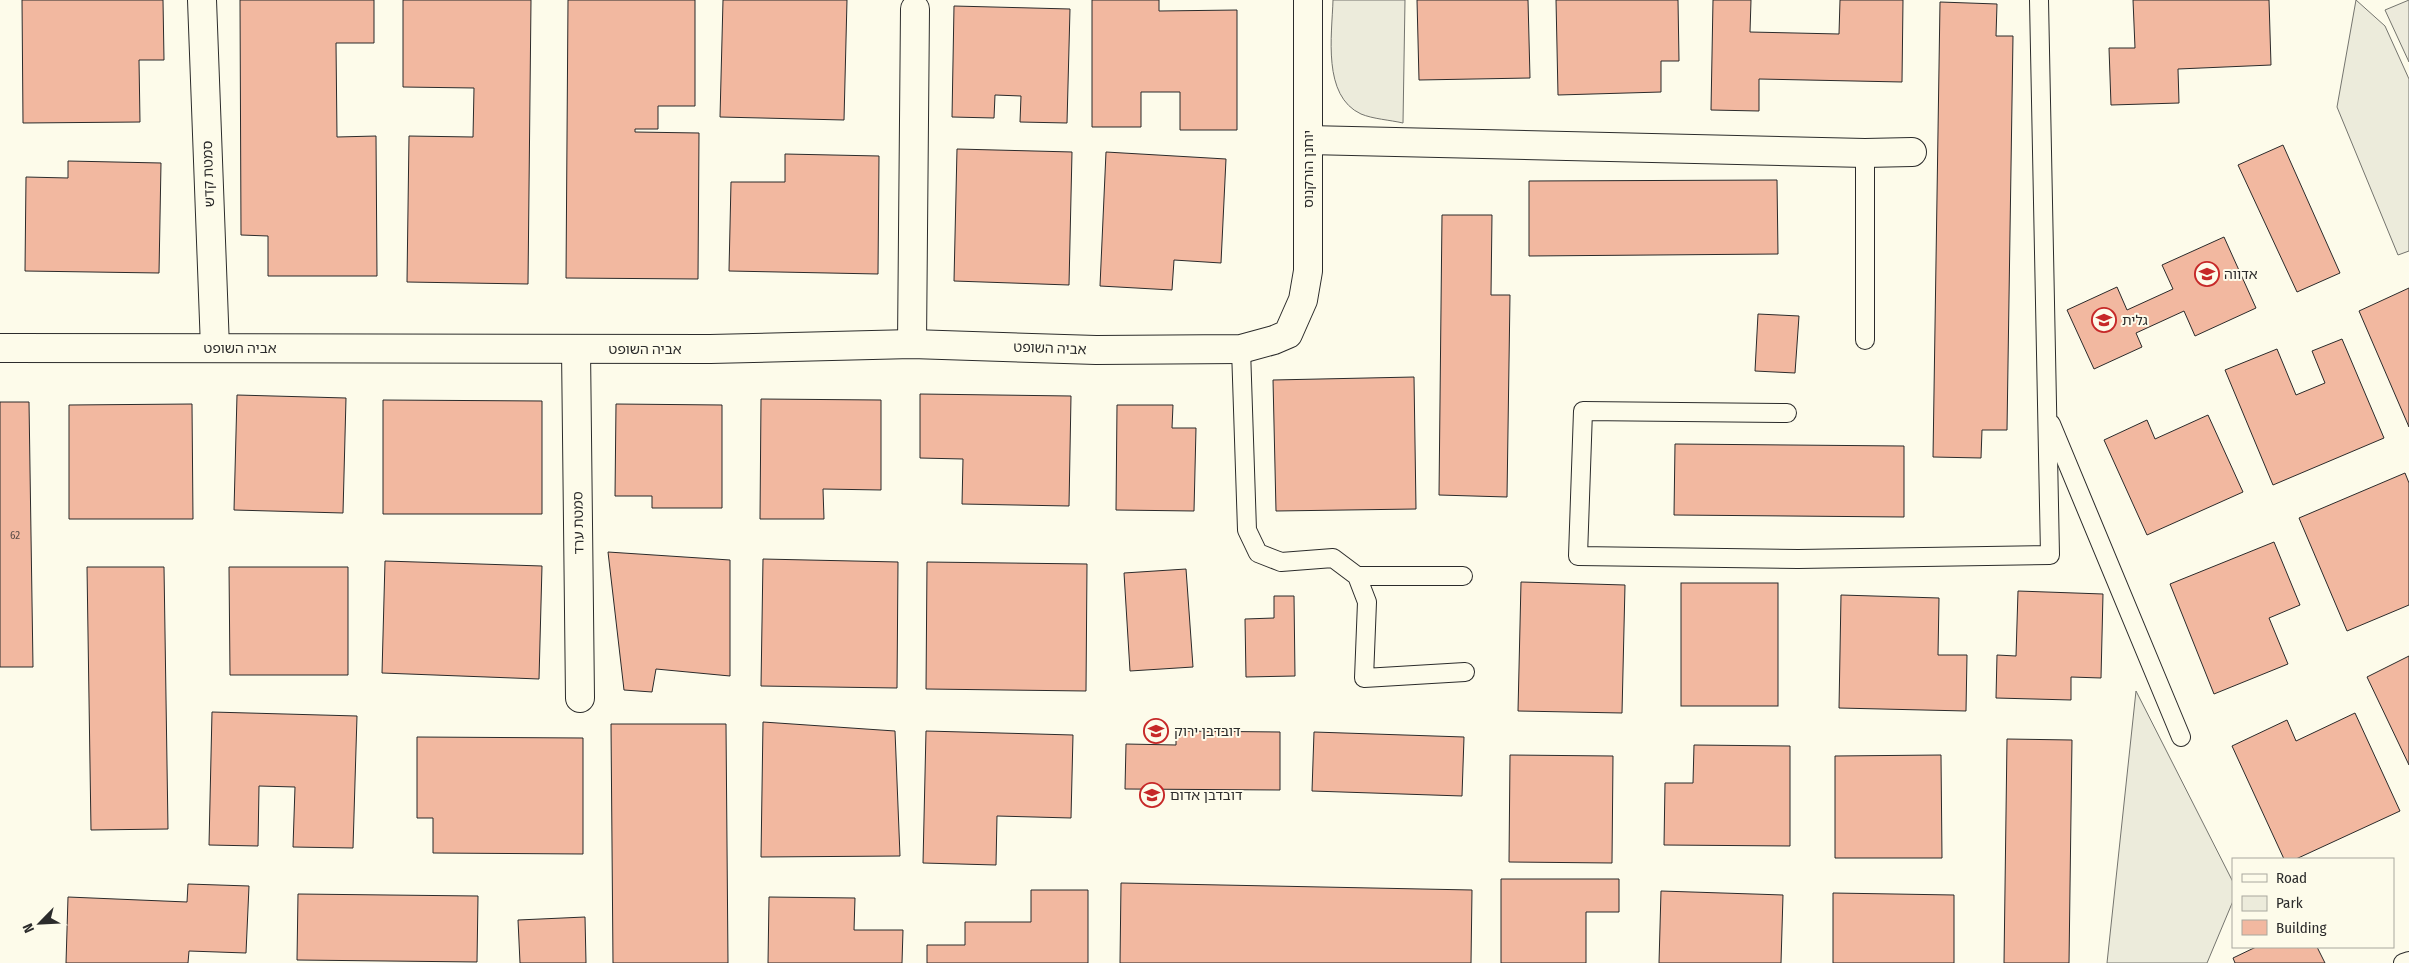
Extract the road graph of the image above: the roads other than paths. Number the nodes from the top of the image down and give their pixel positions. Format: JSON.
{"nodes":[{"id":1,"x":202,"y":0,"type":"edge"},
{"id":2,"x":1308,"y":0,"type":"edge"},
{"id":3,"x":2039,"y":0,"type":"edge"},
{"id":4,"x":915,"y":9,"type":"dead end"},
{"id":5,"x":1308,"y":140,"type":"junction"},
{"id":6,"x":1912,"y":152,"type":"dead end"},
{"id":7,"x":1865,"y":153,"type":"junction"},
{"id":8,"x":1288,"y":334,"type":"joint"},
{"id":9,"x":1865,"y":340,"type":"dead end"},
{"id":10,"x":912,"y":344,"type":"junction"},
{"id":11,"x":0,"y":348,"type":"edge"},
{"id":12,"x":215,"y":348,"type":"junction"},
{"id":13,"x":576,"y":349,"type":"junction"},
{"id":14,"x":1240,"y":349,"type":"junction"},
{"id":15,"x":1788,"y":413,"type":"dead end"},
{"id":16,"x":2047,"y":414,"type":"junction"},
{"id":17,"x":1357,"y":576,"type":"junction"},
{"id":18,"x":1463,"y":576,"type":"dead end"},
{"id":19,"x":1465,"y":672,"type":"dead end"},
{"id":20,"x":580,"y":698,"type":"dead end"},
{"id":21,"x":2181,"y":737,"type":"dead end"},
{"id":22,"x":2409,"y":961,"type":"edge"},
{"id":23,"x":2403,"y":963,"type":"edge"}],
"edges":[{"from":1,"to":12,"type":"street","name":"סמטת קדש"},
{"from":2,"to":5,"type":"street","name":"יוחנן הורקנוס"},
{"from":3,"to":16,"type":"lane"},
{"from":4,"to":10,"type":"street"},
{"from":5,"to":7,"type":"street"},
{"from":5,"to":8,"type":"street","name":"יוחנן הורקנוס"},
{"from":6,"to":7,"type":"street"},
{"from":7,"to":9,"type":"lane"},
{"from":8,"to":14,"type":"street","name":"אביה השופט"},
{"from":10,"to":13,"type":"street","name":"אביה השופט"},
{"from":10,"to":14,"type":"street","name":"אביה השופט"},
{"from":11,"to":12,"type":"street","name":"אביה השופט"},
{"from":12,"to":13,"type":"street","name":"אביה השופט"},
{"from":13,"to":20,"type":"street","name":"סמטת ערד"},
{"from":14,"to":17,"type":"lane"},
{"from":15,"to":16,"type":"lane"},
{"from":16,"to":21,"type":"lane"},
{"from":17,"to":18,"type":"lane"},
{"from":17,"to":19,"type":"lane"},
{"from":22,"to":23,"type":"lane"}]}
